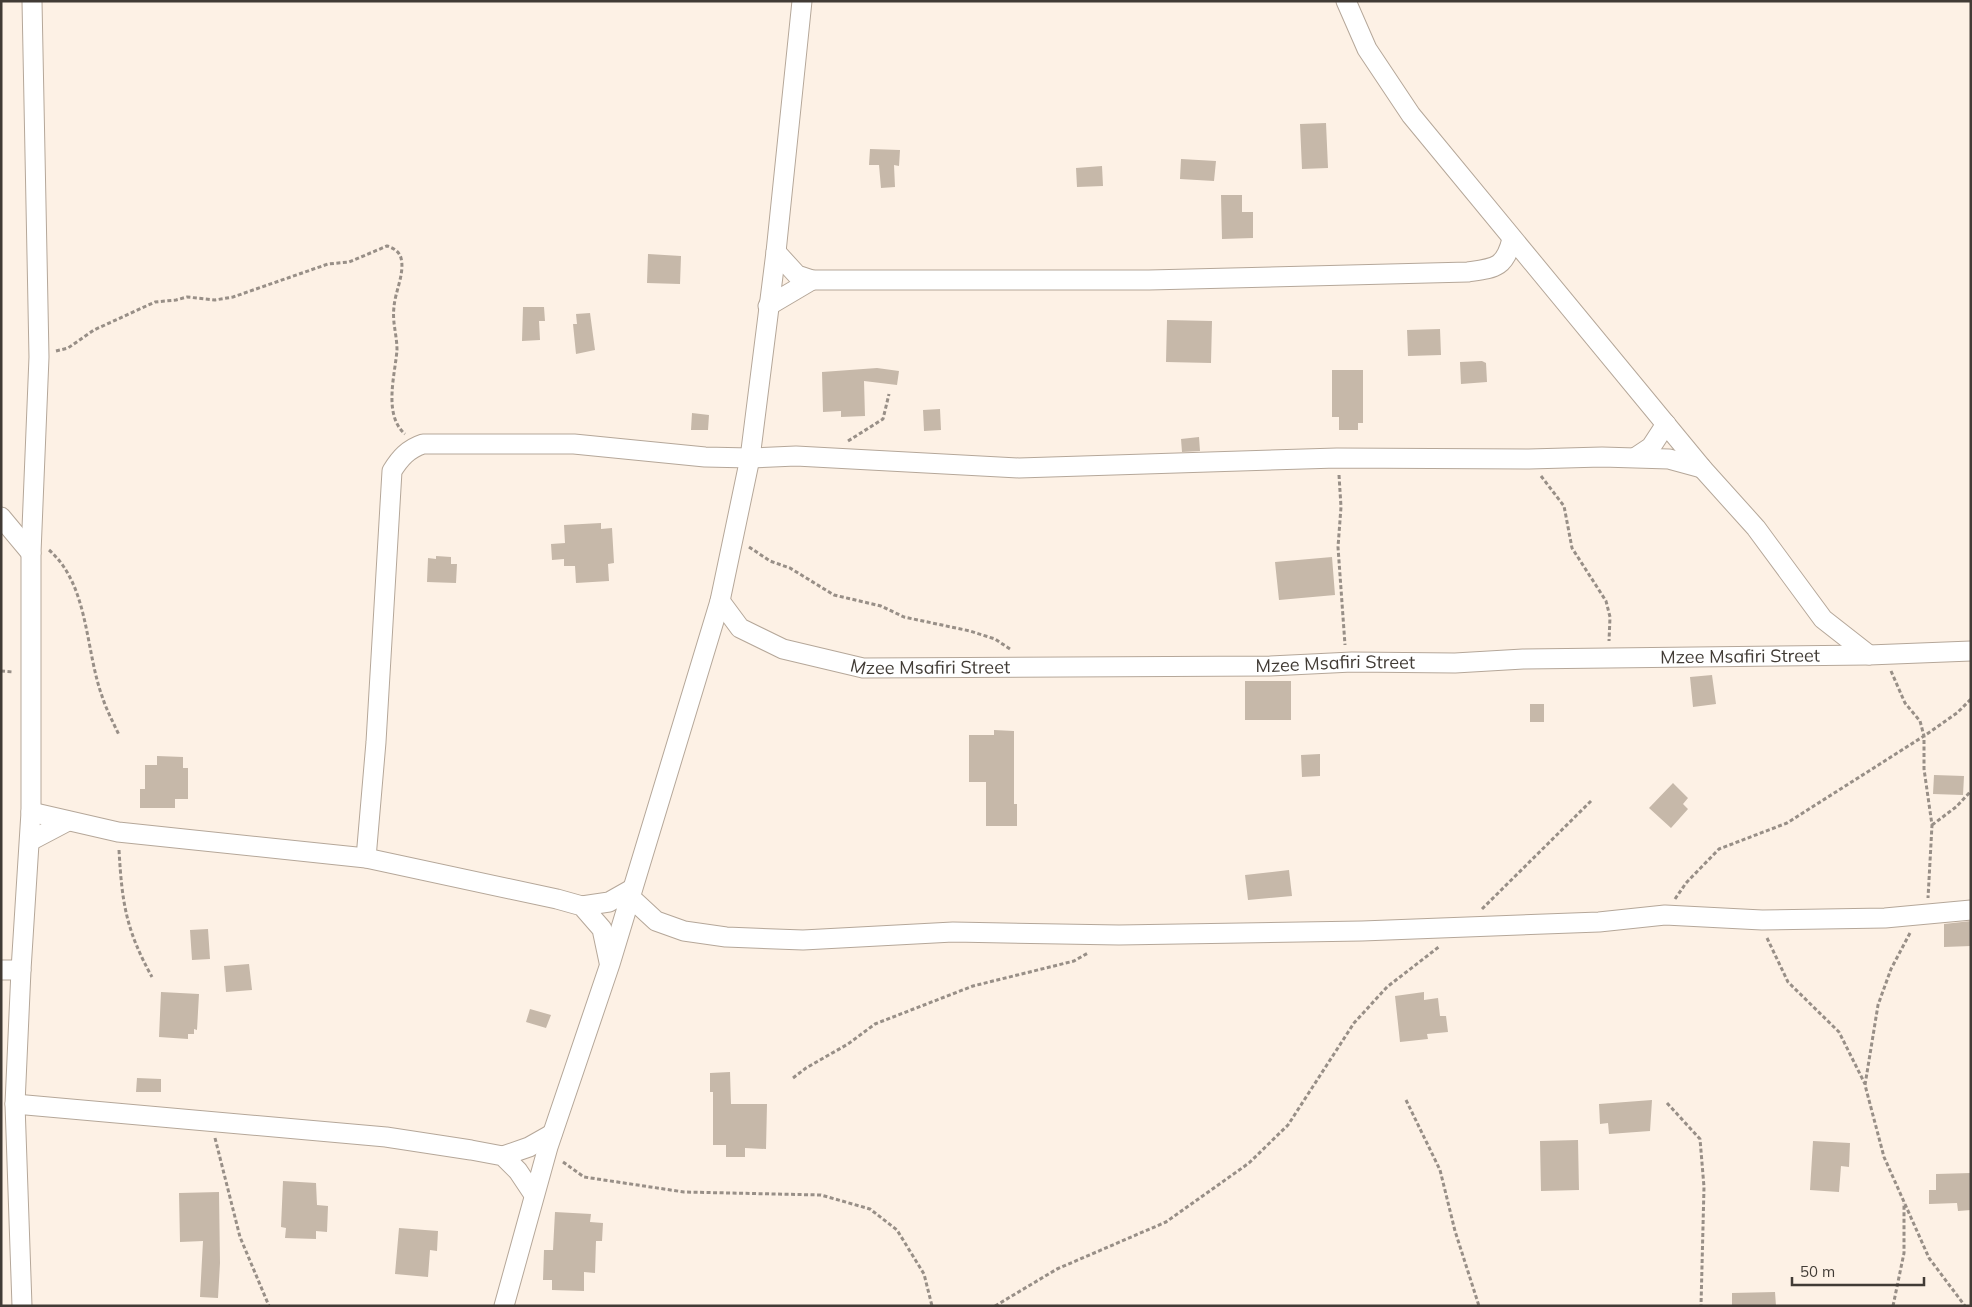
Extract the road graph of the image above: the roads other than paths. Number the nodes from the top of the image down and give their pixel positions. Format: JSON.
{"nodes":[{"id":1,"x":32,"y":1,"type":"edge"},
{"id":2,"x":802,"y":1,"type":"edge"},
{"id":3,"x":1346,"y":1,"type":"edge"},
{"id":4,"x":1512,"y":239,"type":"junction"},
{"id":5,"x":776,"y":252,"type":"junction"},
{"id":6,"x":812,"y":280,"type":"junction"},
{"id":7,"x":768,"y":306,"type":"junction"},
{"id":8,"x":1666,"y":424,"type":"junction"},
{"id":9,"x":1636,"y":457,"type":"junction"},
{"id":10,"x":750,"y":458,"type":"junction"},
{"id":11,"x":1702,"y":468,"type":"junction"},
{"id":12,"x":1,"y":517,"type":"edge"},
{"id":13,"x":31,"y":553,"type":"junction"},
{"id":14,"x":720,"y":601,"type":"junction"},
{"id":15,"x":1971,"y":651,"type":"edge"},
{"id":16,"x":1876,"y":655,"type":"junction"},
{"id":17,"x":31,"y":812,"type":"junction"},
{"id":18,"x":68,"y":821,"type":"junction"},
{"id":19,"x":30,"y":842,"type":"junction"},
{"id":20,"x":366,"y":858,"type":"junction"},
{"id":21,"x":630,"y":893,"type":"junction"},
{"id":22,"x":582,"y":906,"type":"junction"},
{"id":23,"x":1971,"y":910,"type":"edge"},
{"id":24,"x":610,"y":964,"type":"junction"},
{"id":25,"x":1,"y":970,"type":"edge"},
{"id":26,"x":20,"y":970,"type":"junction"},
{"id":27,"x":15,"y":1104,"type":"junction"},
{"id":28,"x":550,"y":1141,"type":"junction"},
{"id":29,"x":503,"y":1156,"type":"junction"},
{"id":30,"x":534,"y":1195,"type":"junction"},
{"id":31,"x":22,"y":1306,"type":"edge"},
{"id":32,"x":504,"y":1306,"type":"edge"}],
"edges":[{"from":1,"to":13,"type":"street"},
{"from":2,"to":5,"type":"street"},
{"from":3,"to":4,"type":"street"},
{"from":4,"to":6,"type":"street"},
{"from":4,"to":8,"type":"street"},
{"from":5,"to":6,"type":"street"},
{"from":5,"to":7,"type":"street"},
{"from":6,"to":7,"type":"street"},
{"from":7,"to":10,"type":"street"},
{"from":8,"to":9,"type":"street"},
{"from":8,"to":11,"type":"street"},
{"from":9,"to":10,"type":"street"},
{"from":9,"to":11,"type":"street"},
{"from":10,"to":14,"type":"street"},
{"from":10,"to":20,"type":"street"},
{"from":11,"to":16,"type":"street"},
{"from":12,"to":13,"type":"street"},
{"from":13,"to":17,"type":"street"},
{"from":14,"to":16,"type":"street","name":"Mzee Msafiri Street"},
{"from":14,"to":21,"type":"street"},
{"from":15,"to":16,"type":"street","name":"Mzee Msafiri Street"},
{"from":17,"to":18,"type":"street"},
{"from":17,"to":19,"type":"street"},
{"from":18,"to":19,"type":"street"},
{"from":18,"to":20,"type":"street"},
{"from":19,"to":26,"type":"street"},
{"from":20,"to":22,"type":"street"},
{"from":21,"to":22,"type":"street"},
{"from":21,"to":23,"type":"street"},
{"from":21,"to":24,"type":"street"},
{"from":22,"to":24,"type":"street"},
{"from":24,"to":28,"type":"street"},
{"from":25,"to":26,"type":"street"},
{"from":26,"to":27,"type":"street"},
{"from":27,"to":29,"type":"street"},
{"from":27,"to":31,"type":"street"},
{"from":28,"to":29,"type":"street"},
{"from":28,"to":30,"type":"street"},
{"from":29,"to":30,"type":"street"},
{"from":30,"to":32,"type":"street"}]}
